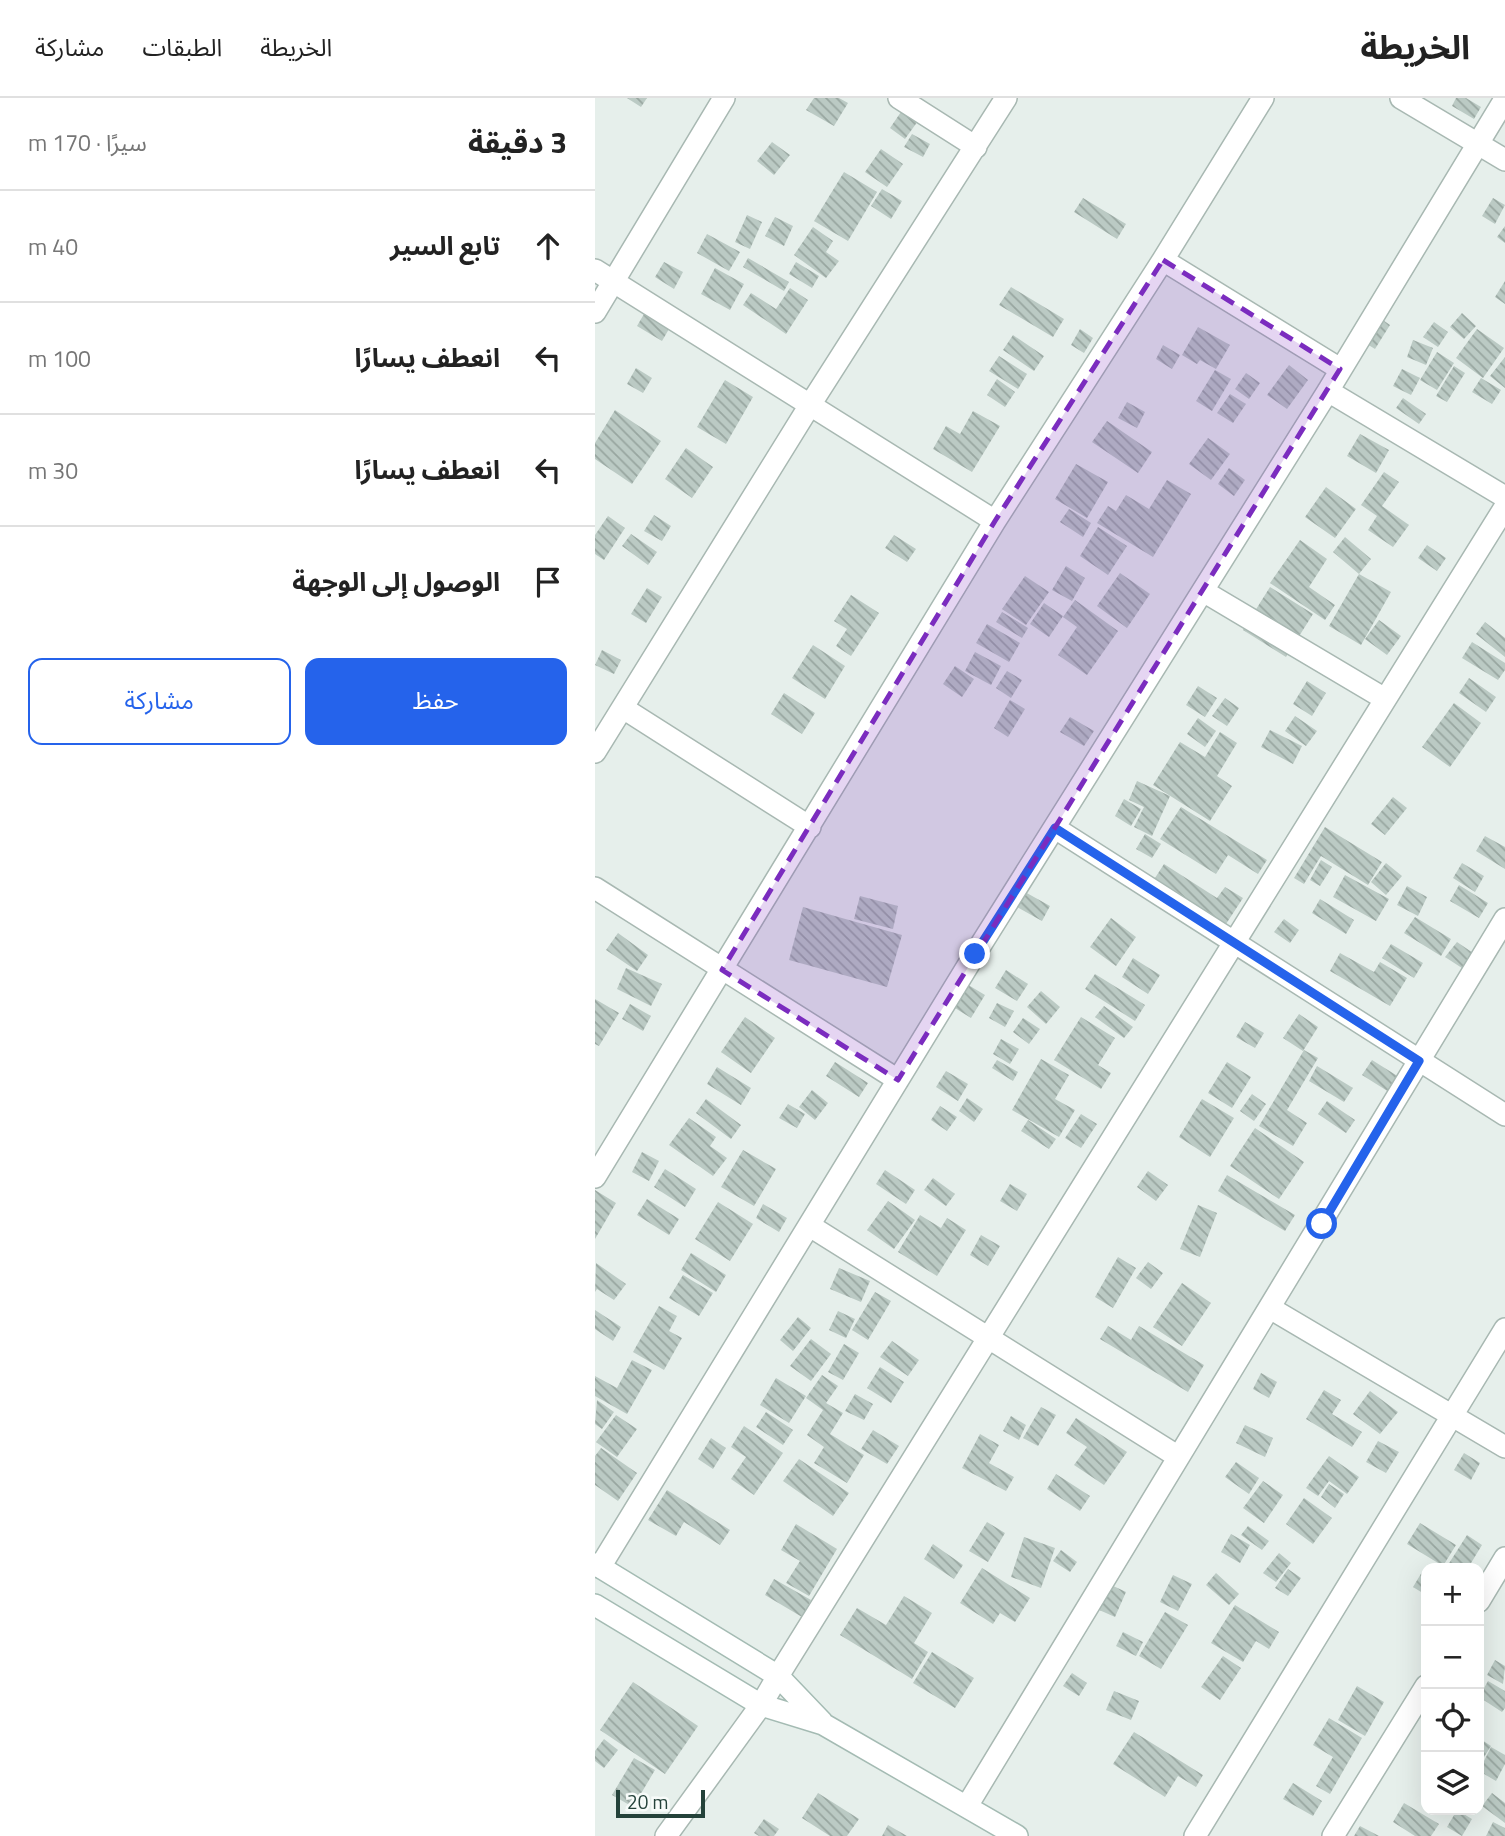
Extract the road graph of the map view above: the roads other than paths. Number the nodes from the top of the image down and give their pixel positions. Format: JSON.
{"nodes":[{"id":1,"x":724,"y":98,"type":"edge"},
{"id":2,"x":899,"y":98,"type":"edge"},
{"id":3,"x":1006,"y":98,"type":"edge"},
{"id":4,"x":1263,"y":98,"type":"edge"},
{"id":5,"x":1401,"y":98,"type":"edge"},
{"id":6,"x":1505,"y":99,"type":"edge"},
{"id":7,"x":1477,"y":144,"type":"junction"},
{"id":8,"x":976,"y":147,"type":"junction"},
{"id":9,"x":1505,"y":160,"type":"edge"},
{"id":10,"x":1163,"y":260,"type":"junction"},
{"id":11,"x":595,"y":270,"type":"edge"},
{"id":12,"x":614,"y":282,"type":"junction"},
{"id":13,"x":595,"y":312,"type":"edge"},
{"id":14,"x":1340,"y":369,"type":"junction"},
{"id":15,"x":1328,"y":391,"type":"junction"},
{"id":16,"x":810,"y":405,"type":"junction"},
{"id":17,"x":1505,"y":497,"type":"edge"},
{"id":18,"x":1505,"y":507,"type":"edge"},
{"id":19,"x":995,"y":521,"type":"junction"},
{"id":20,"x":1203,"y":590,"type":"junction"},
{"id":21,"x":1385,"y":699,"type":"junction"},
{"id":22,"x":624,"y":708,"type":"junction"},
{"id":23,"x":595,"y":752,"type":"edge"},
{"id":24,"x":810,"y":827,"type":"junction"},
{"id":25,"x":1055,"y":828,"type":"junction"},
{"id":26,"x":595,"y":888,"type":"edge"},
{"id":27,"x":1505,"y":919,"type":"edge"},
{"id":28,"x":1234,"y":944,"type":"junction"},
{"id":29,"x":722,"y":970,"type":"junction"},
{"id":30,"x":1419,"y":1061,"type":"junction"},
{"id":31,"x":898,"y":1080,"type":"junction"},
{"id":32,"x":1505,"y":1115,"type":"edge"},
{"id":33,"x":595,"y":1177,"type":"edge"},
{"id":34,"x":810,"y":1226,"type":"junction"},
{"id":35,"x":1270,"y":1308,"type":"junction"},
{"id":36,"x":1505,"y":1329,"type":"edge"},
{"id":37,"x":990,"y":1337,"type":"junction"},
{"id":38,"x":1451,"y":1415,"type":"junction"},
{"id":39,"x":1505,"y":1447,"type":"edge"},
{"id":40,"x":1177,"y":1456,"type":"junction"},
{"id":41,"x":1505,"y":1558,"type":"edge"},
{"id":42,"x":598,"y":1565,"type":"edge"},
{"id":43,"x":1484,"y":1593,"type":"edge"},
{"id":44,"x":595,"y":1605,"type":"edge"},
{"id":45,"x":778,"y":1676,"type":"junction"},
{"id":46,"x":1424,"y":1689,"type":"edge"},
{"id":47,"x":761,"y":1705,"type":"junction"},
{"id":48,"x":823,"y":1724,"type":"junction"},
{"id":49,"x":967,"y":1806,"type":"junction"},
{"id":50,"x":666,"y":1836,"type":"edge"},
{"id":51,"x":1017,"y":1836,"type":"edge"},
{"id":52,"x":1195,"y":1836,"type":"edge"},
{"id":53,"x":1333,"y":1836,"type":"edge"}],
"edges":[{"from":1,"to":12,"type":"street"},
{"from":2,"to":8,"type":"street"},
{"from":3,"to":8,"type":"street"},
{"from":4,"to":10,"type":"street"},
{"from":5,"to":7,"type":"street"},
{"from":6,"to":7,"type":"street"},
{"from":7,"to":9,"type":"street"},
{"from":7,"to":14,"type":"street"},
{"from":8,"to":16,"type":"street"},
{"from":10,"to":14,"type":"street"},
{"from":10,"to":19,"type":"street"},
{"from":11,"to":12,"type":"street"},
{"from":12,"to":13,"type":"street"},
{"from":12,"to":16,"type":"street"},
{"from":14,"to":15,"type":"street"},
{"from":15,"to":17,"type":"street"},
{"from":15,"to":20,"type":"street"},
{"from":16,"to":19,"type":"street"},
{"from":16,"to":22,"type":"street"},
{"from":18,"to":21,"type":"street"},
{"from":19,"to":24,"type":"street"},
{"from":20,"to":21,"type":"street"},
{"from":20,"to":25,"type":"street"},
{"from":21,"to":28,"type":"street"},
{"from":22,"to":23,"type":"street"},
{"from":22,"to":24,"type":"street"},
{"from":24,"to":29,"type":"street"},
{"from":25,"to":28,"type":"street"},
{"from":25,"to":31,"type":"street"},
{"from":26,"to":29,"type":"street"},
{"from":27,"to":30,"type":"street"},
{"from":28,"to":30,"type":"street"},
{"from":28,"to":37,"type":"street"},
{"from":29,"to":31,"type":"street"},
{"from":29,"to":33,"type":"street"},
{"from":30,"to":32,"type":"street"},
{"from":30,"to":35,"type":"street"},
{"from":31,"to":34,"type":"street"},
{"from":34,"to":37,"type":"street"},
{"from":34,"to":42,"type":"street"},
{"from":35,"to":38,"type":"street"},
{"from":35,"to":40,"type":"street"},
{"from":36,"to":38,"type":"street"},
{"from":37,"to":40,"type":"street"},
{"from":37,"to":45,"type":"street"},
{"from":38,"to":39,"type":"street"},
{"from":38,"to":52,"type":"street"},
{"from":40,"to":49,"type":"street"},
{"from":41,"to":43,"type":"street"},
{"from":42,"to":45,"type":"street"},
{"from":44,"to":47,"type":"street"},
{"from":45,"to":47,"type":"street"},
{"from":45,"to":48,"type":"street"},
{"from":46,"to":53,"type":"street"},
{"from":47,"to":48,"type":"street"},
{"from":47,"to":50,"type":"street"},
{"from":48,"to":49,"type":"street"},
{"from":49,"to":51,"type":"street"}]}
